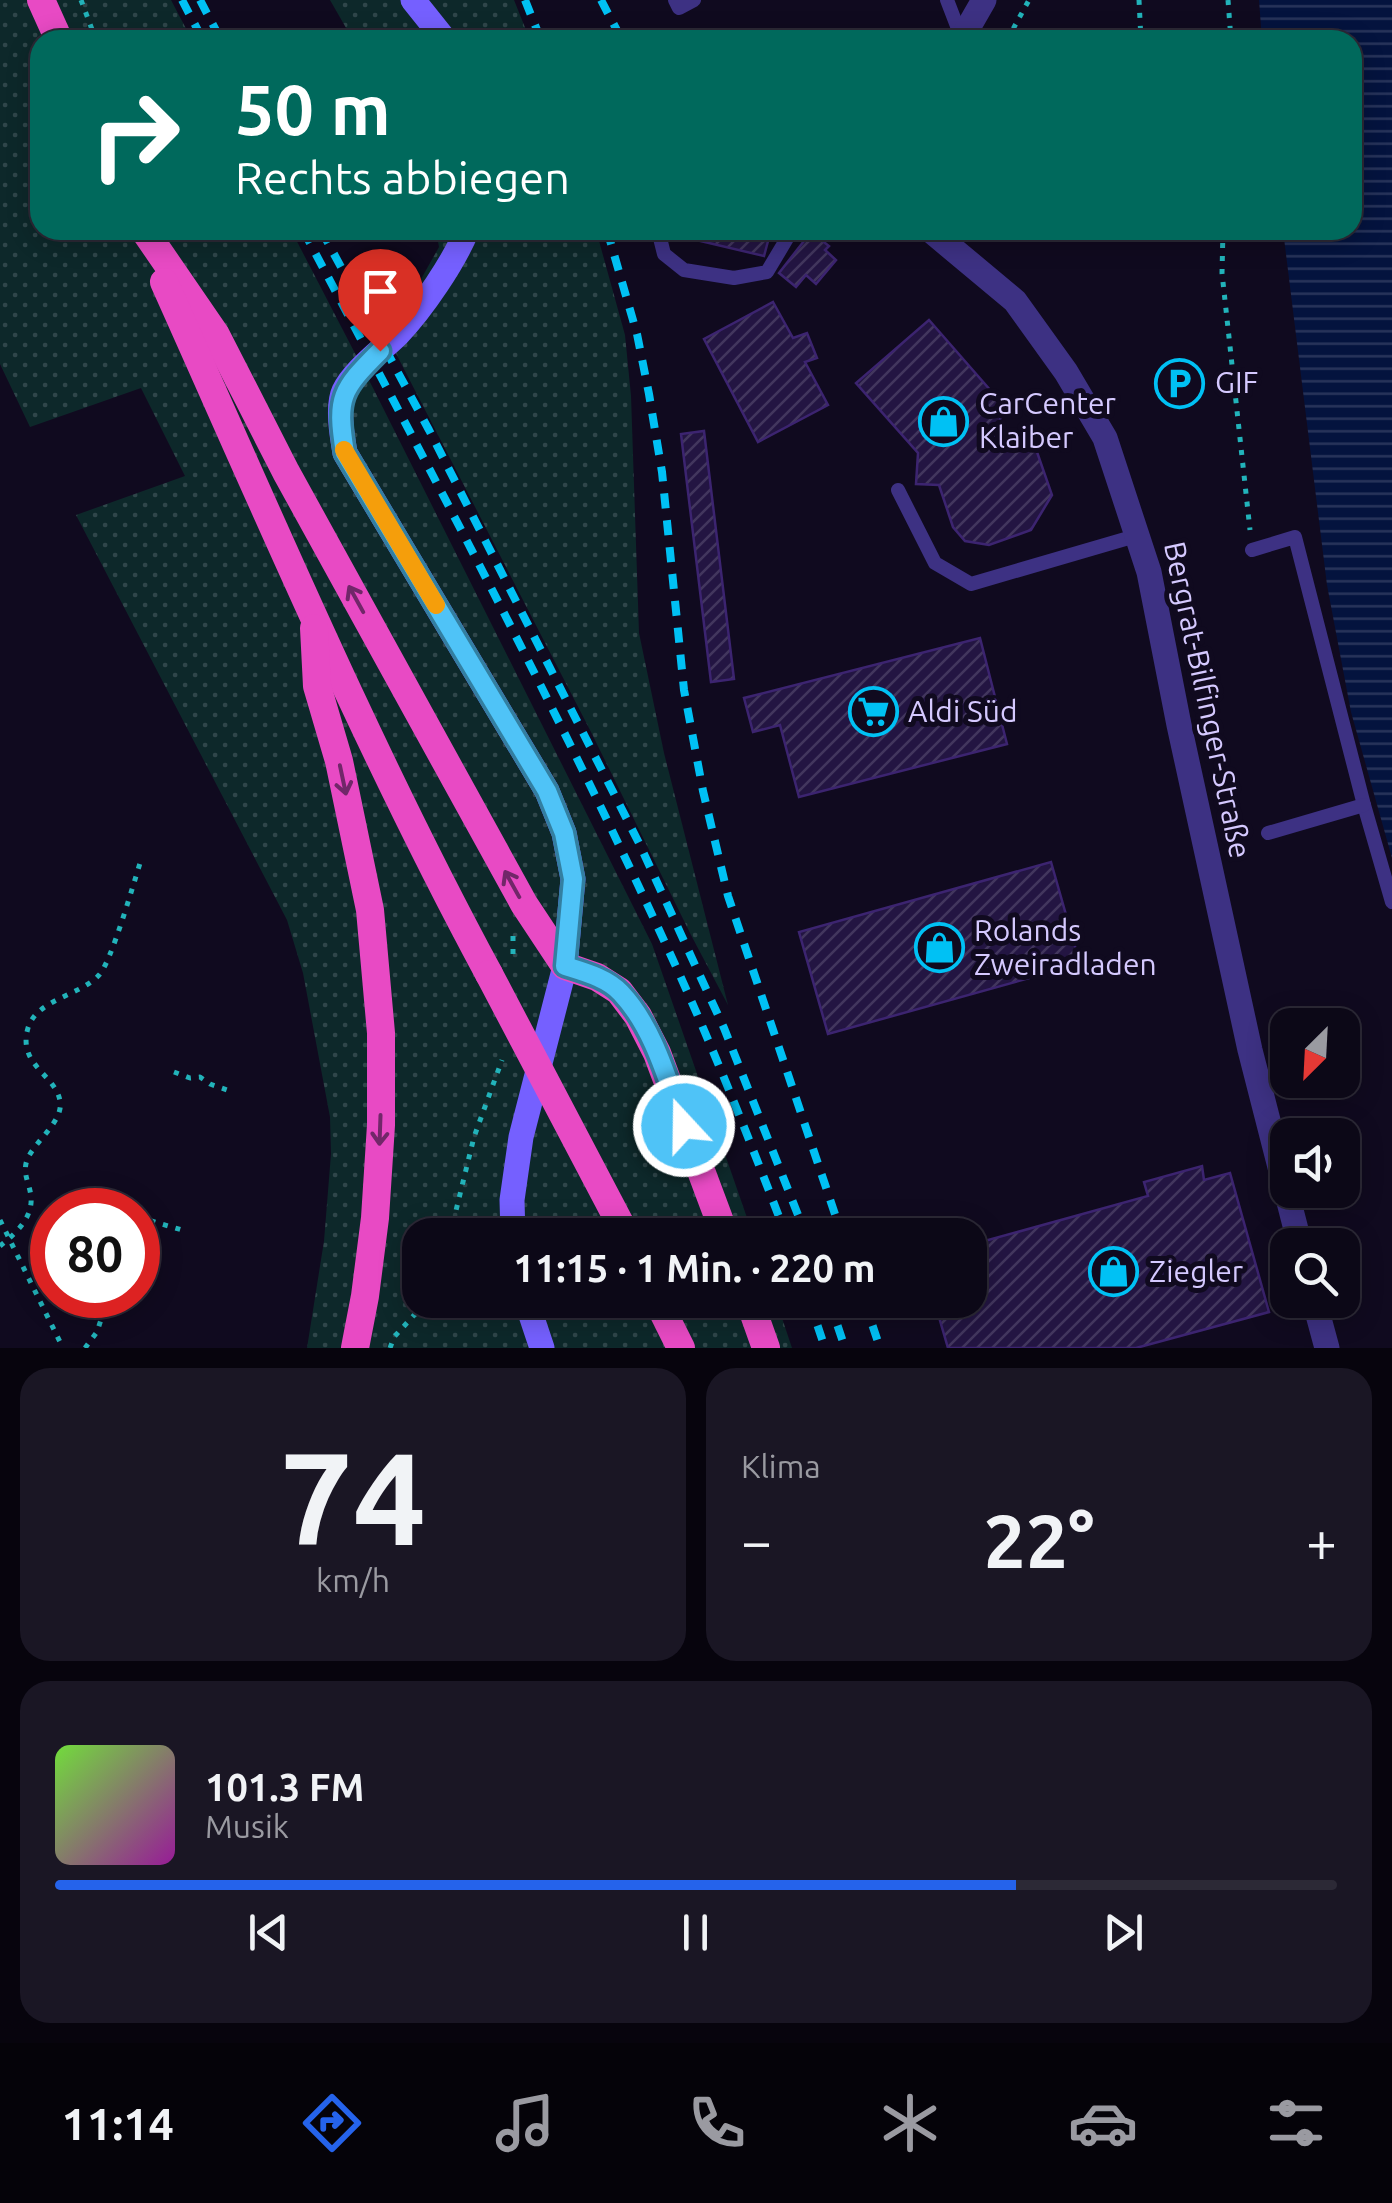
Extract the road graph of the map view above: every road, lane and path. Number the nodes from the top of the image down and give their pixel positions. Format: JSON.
{"nodes":[{"id":1,"x":42,"y":0,"type":"edge"},
{"id":2,"x":80,"y":0,"type":"edge"},
{"id":3,"x":413,"y":0,"type":"edge"},
{"id":4,"x":675,"y":0,"type":"edge"},
{"id":5,"x":694,"y":0,"type":"edge"},
{"id":6,"x":947,"y":0,"type":"edge"},
{"id":7,"x":984,"y":0,"type":"edge"},
{"id":8,"x":1028,"y":0,"type":"edge"},
{"id":9,"x":1139,"y":0,"type":"edge"},
{"id":10,"x":1228,"y":0,"type":"edge"},
{"id":11,"x":54,"y":30,"type":"edge"},
{"id":12,"x":92,"y":30,"type":"edge"},
{"id":13,"x":437,"y":30,"type":"edge"},
{"id":14,"x":958,"y":30,"type":"edge"},
{"id":15,"x":966,"y":30,"type":"edge"},
{"id":16,"x":1012,"y":30,"type":"edge"},
{"id":17,"x":1141,"y":30,"type":"edge"},
{"id":18,"x":1230,"y":30,"type":"edge"},
{"id":19,"x":146,"y":240,"type":"edge"},
{"id":20,"x":149,"y":240,"type":"edge"},
{"id":21,"x":462,"y":240,"type":"edge"},
{"id":22,"x":660,"y":240,"type":"edge"},
{"id":23,"x":786,"y":240,"type":"edge"},
{"id":24,"x":942,"y":240,"type":"edge"},
{"id":25,"x":1223,"y":240,"type":"edge"},
{"id":26,"x":898,"y":490,"type":"dead end"},
{"id":27,"x":1138,"y":535,"type":"junction"},
{"id":28,"x":1252,"y":550,"type":"joint"},
{"id":29,"x":314,"y":614,"type":"junction"},
{"id":30,"x":1364,"y":806,"type":"junction"},
{"id":31,"x":1268,"y":832,"type":"dead end"},
{"id":32,"x":141,"y":860,"type":"dead end"},
{"id":33,"x":1392,"y":902,"type":"edge"},
{"id":34,"x":565,"y":966,"type":"junction"},
{"id":35,"x":174,"y":1072,"type":"dead end"},
{"id":36,"x":230,"y":1091,"type":"dead end"},
{"id":37,"x":513,"y":1218,"type":"edge"},
{"id":38,"x":617,"y":1218,"type":"edge"},
{"id":39,"x":720,"y":1218,"type":"edge"},
{"id":40,"x":0,"y":1220,"type":"edge"},
{"id":41,"x":160,"y":1224,"type":"edge"},
{"id":42,"x":1296,"y":1228,"type":"edge"},
{"id":43,"x":182,"y":1230,"type":"dead end"},
{"id":44,"x":10,"y":1239,"type":"junction"},
{"id":45,"x":0,"y":1246,"type":"edge"},
{"id":46,"x":102,"y":1318,"type":"edge"},
{"id":47,"x":411,"y":1318,"type":"edge"},
{"id":48,"x":532,"y":1318,"type":"edge"},
{"id":49,"x":666,"y":1318,"type":"edge"},
{"id":50,"x":756,"y":1318,"type":"edge"},
{"id":51,"x":1319,"y":1318,"type":"edge"},
{"id":52,"x":542,"y":1347,"type":"edge"},
{"id":53,"x":64,"y":1348,"type":"edge"},
{"id":54,"x":86,"y":1348,"type":"edge"},
{"id":55,"x":355,"y":1348,"type":"edge"},
{"id":56,"x":390,"y":1348,"type":"edge"},
{"id":57,"x":681,"y":1348,"type":"edge"},
{"id":58,"x":766,"y":1348,"type":"edge"},
{"id":59,"x":1328,"y":1348,"type":"edge"}],
"edges":[{"from":1,"to":11,"type":"highway"},
{"from":2,"to":12,"type":"path"},
{"from":3,"to":13,"type":"main road"},
{"from":4,"to":5,"type":"lane"},
{"from":6,"to":14,"type":"lane"},
{"from":7,"to":15,"type":"street"},
{"from":8,"to":16,"type":"path"},
{"from":9,"to":17,"type":"path"},
{"from":10,"to":18,"type":"path"},
{"from":19,"to":29,"type":"highway"},
{"from":34,"to":20,"type":"highway","one_way":true},
{"from":21,"to":34,"type":"main road"},
{"from":22,"to":23,"type":"lane"},
{"from":24,"to":27,"type":"street","name":"Bergrat-Bilfinger-Straße"},
{"from":25,"to":28,"type":"path"},
{"from":26,"to":27,"type":"lane"},
{"from":27,"to":42,"type":"street","name":"Bergrat-Bilfinger-Straße"},
{"from":28,"to":30,"type":"lane"},
{"from":29,"to":38,"type":"highway","bridge":true},
{"from":29,"to":55,"type":"highway","one_way":true},
{"from":30,"to":31,"type":"lane"},
{"from":30,"to":33,"type":"lane"},
{"from":32,"to":44,"type":"path"},
{"from":34,"to":37,"type":"main road"},
{"from":34,"to":39,"type":"highway"},
{"from":35,"to":36,"type":"path"},
{"from":40,"to":44,"type":"path"},
{"from":41,"to":43,"type":"path"},
{"from":44,"to":45,"type":"path"},
{"from":44,"to":53,"type":"path"},
{"from":46,"to":54,"type":"path"},
{"from":47,"to":56,"type":"path"},
{"from":48,"to":52,"type":"main road"},
{"from":49,"to":57,"type":"highway"},
{"from":50,"to":58,"type":"highway"},
{"from":51,"to":59,"type":"street"}]}
